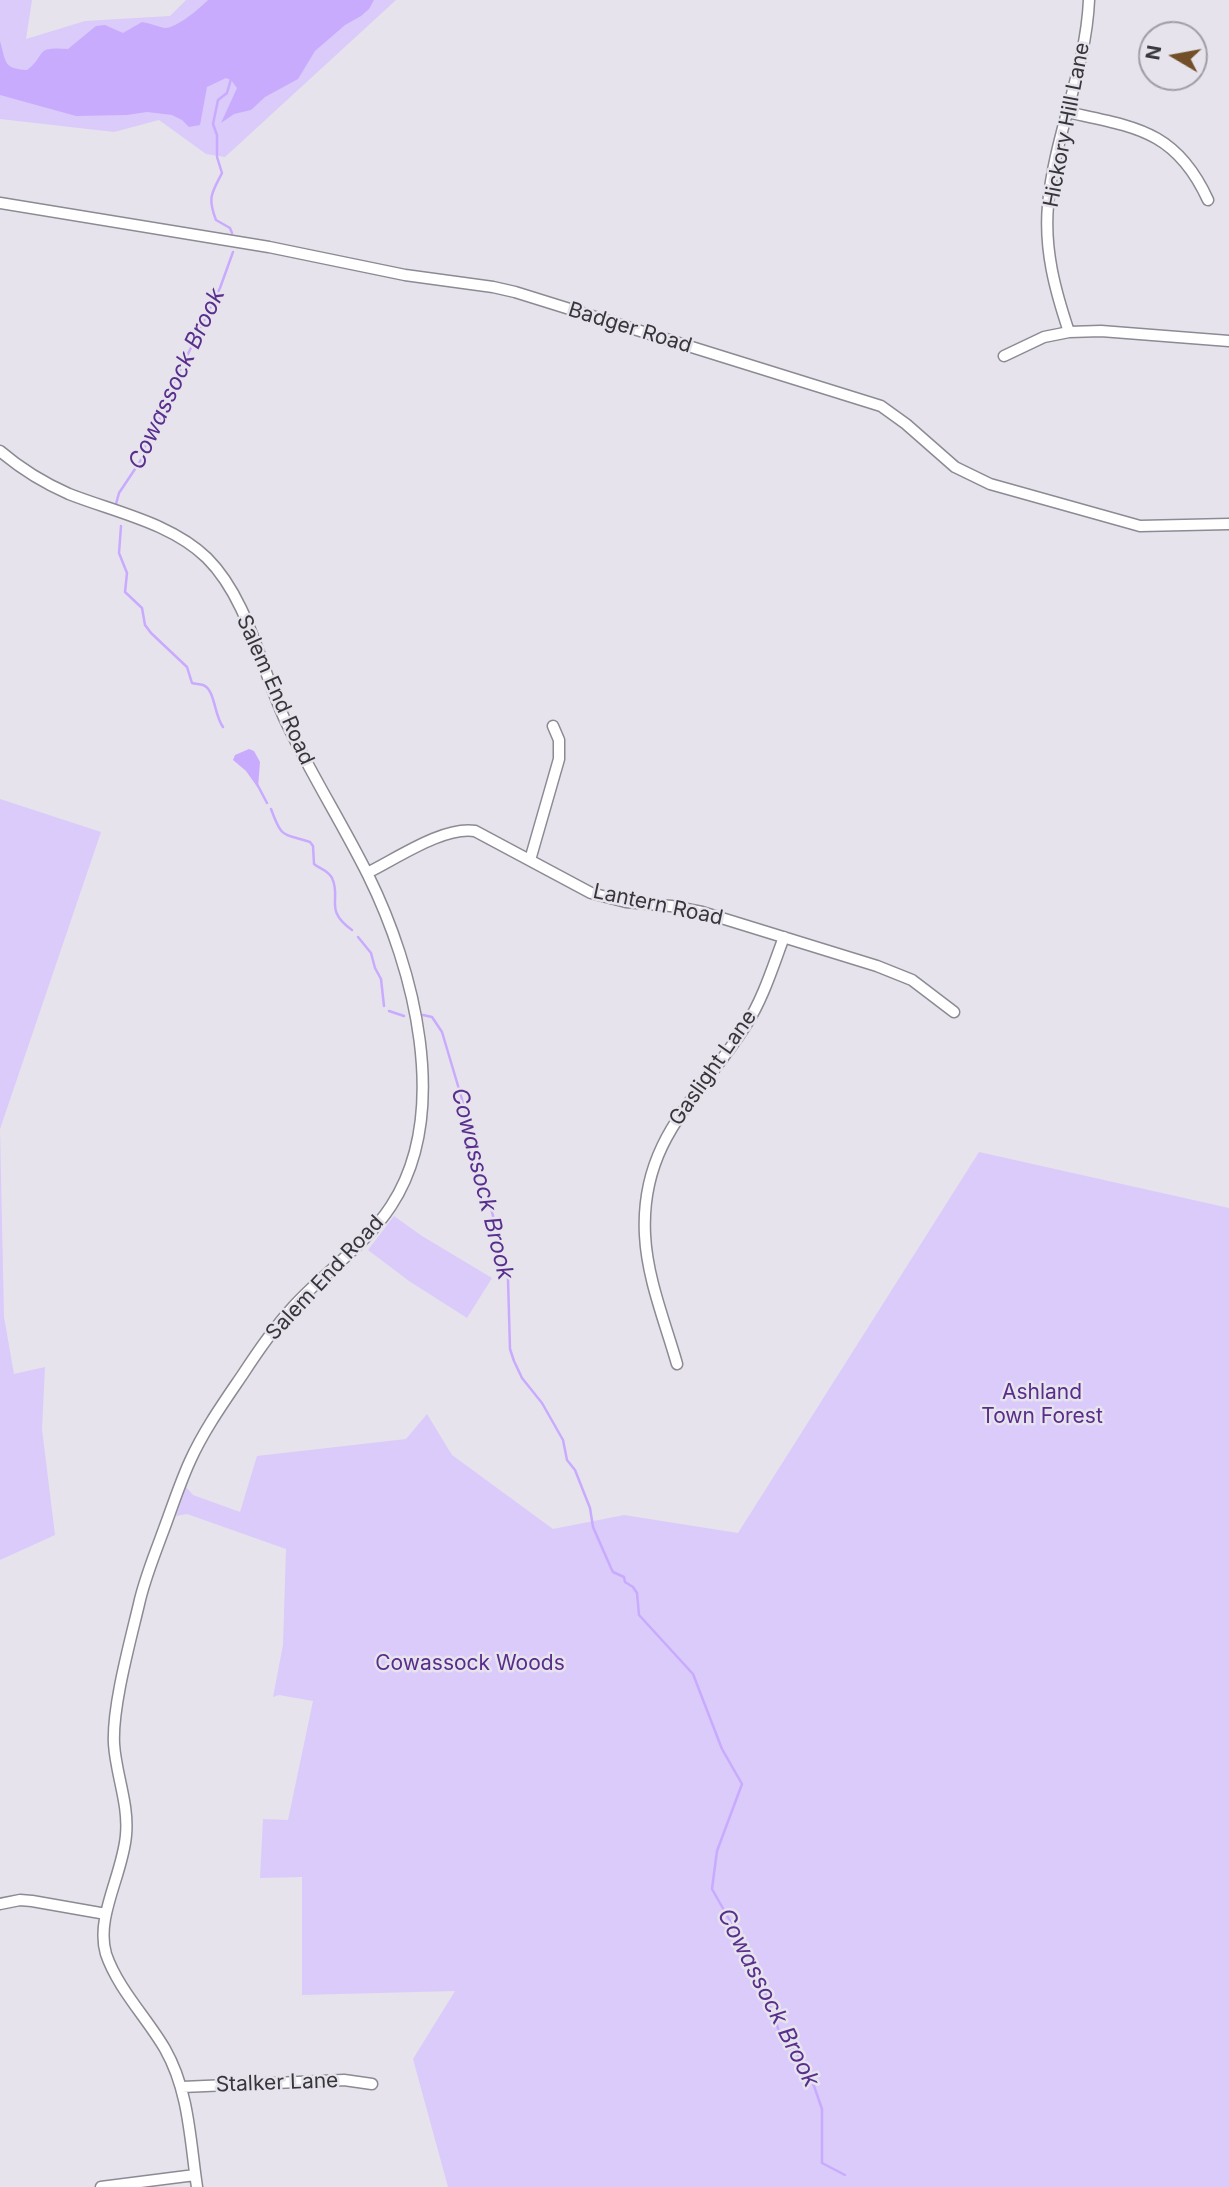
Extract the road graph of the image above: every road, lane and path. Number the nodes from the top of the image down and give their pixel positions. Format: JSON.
{"nodes":[{"id":1,"x":1089,"y":0,"type":"edge"},
{"id":2,"x":1068,"y":111,"type":"junction"},
{"id":3,"x":1208,"y":200,"type":"dead end"},
{"id":4,"x":0,"y":203,"type":"edge"},
{"id":5,"x":1069,"y":332,"type":"junction"},
{"id":6,"x":1229,"y":341,"type":"edge"},
{"id":7,"x":1004,"y":356,"type":"dead end"},
{"id":8,"x":0,"y":452,"type":"edge"},
{"id":9,"x":1229,"y":524,"type":"edge"},
{"id":10,"x":553,"y":726,"type":"dead end"},
{"id":11,"x":530,"y":860,"type":"junction"},
{"id":12,"x":367,"y":873,"type":"junction"},
{"id":13,"x":784,"y":937,"type":"junction"},
{"id":14,"x":954,"y":1012,"type":"dead end"},
{"id":15,"x":677,"y":1364,"type":"dead end"},
{"id":16,"x":0,"y":1904,"type":"edge"},
{"id":17,"x":106,"y":1914,"type":"junction"},
{"id":18,"x":372,"y":2084,"type":"dead end"},
{"id":19,"x":182,"y":2087,"type":"junction"},
{"id":20,"x":195,"y":2175,"type":"junction"},
{"id":21,"x":101,"y":2187,"type":"edge"},
{"id":22,"x":197,"y":2187,"type":"edge"}],
"edges":[{"from":1,"to":2,"type":"street","name":"Hickory Hill Lane"},
{"from":2,"to":3,"type":"street"},
{"from":2,"to":5,"type":"street","name":"Hickory Hill Lane"},
{"from":4,"to":9,"type":"street","name":"Badger Road"},
{"from":5,"to":6,"type":"street"},
{"from":5,"to":7,"type":"street"},
{"from":8,"to":12,"type":"street","name":"Salem End Road"},
{"from":10,"to":11,"type":"street"},
{"from":11,"to":12,"type":"street","name":"Lantern Road"},
{"from":11,"to":13,"type":"street","name":"Lantern Road"},
{"from":12,"to":17,"type":"street","name":"Salem End Road"},
{"from":13,"to":14,"type":"street","name":"Lantern Road"},
{"from":13,"to":15,"type":"street","name":"Gaslight Lane"},
{"from":16,"to":17,"type":"street"},
{"from":17,"to":19,"type":"street","name":"Salem End Road"},
{"from":18,"to":19,"type":"street","name":"Stalker Lane"},
{"from":19,"to":20,"type":"street","name":"Salem End Road"},
{"from":20,"to":21,"type":"street"},
{"from":20,"to":22,"type":"street","name":"Salem End Road"}]}
